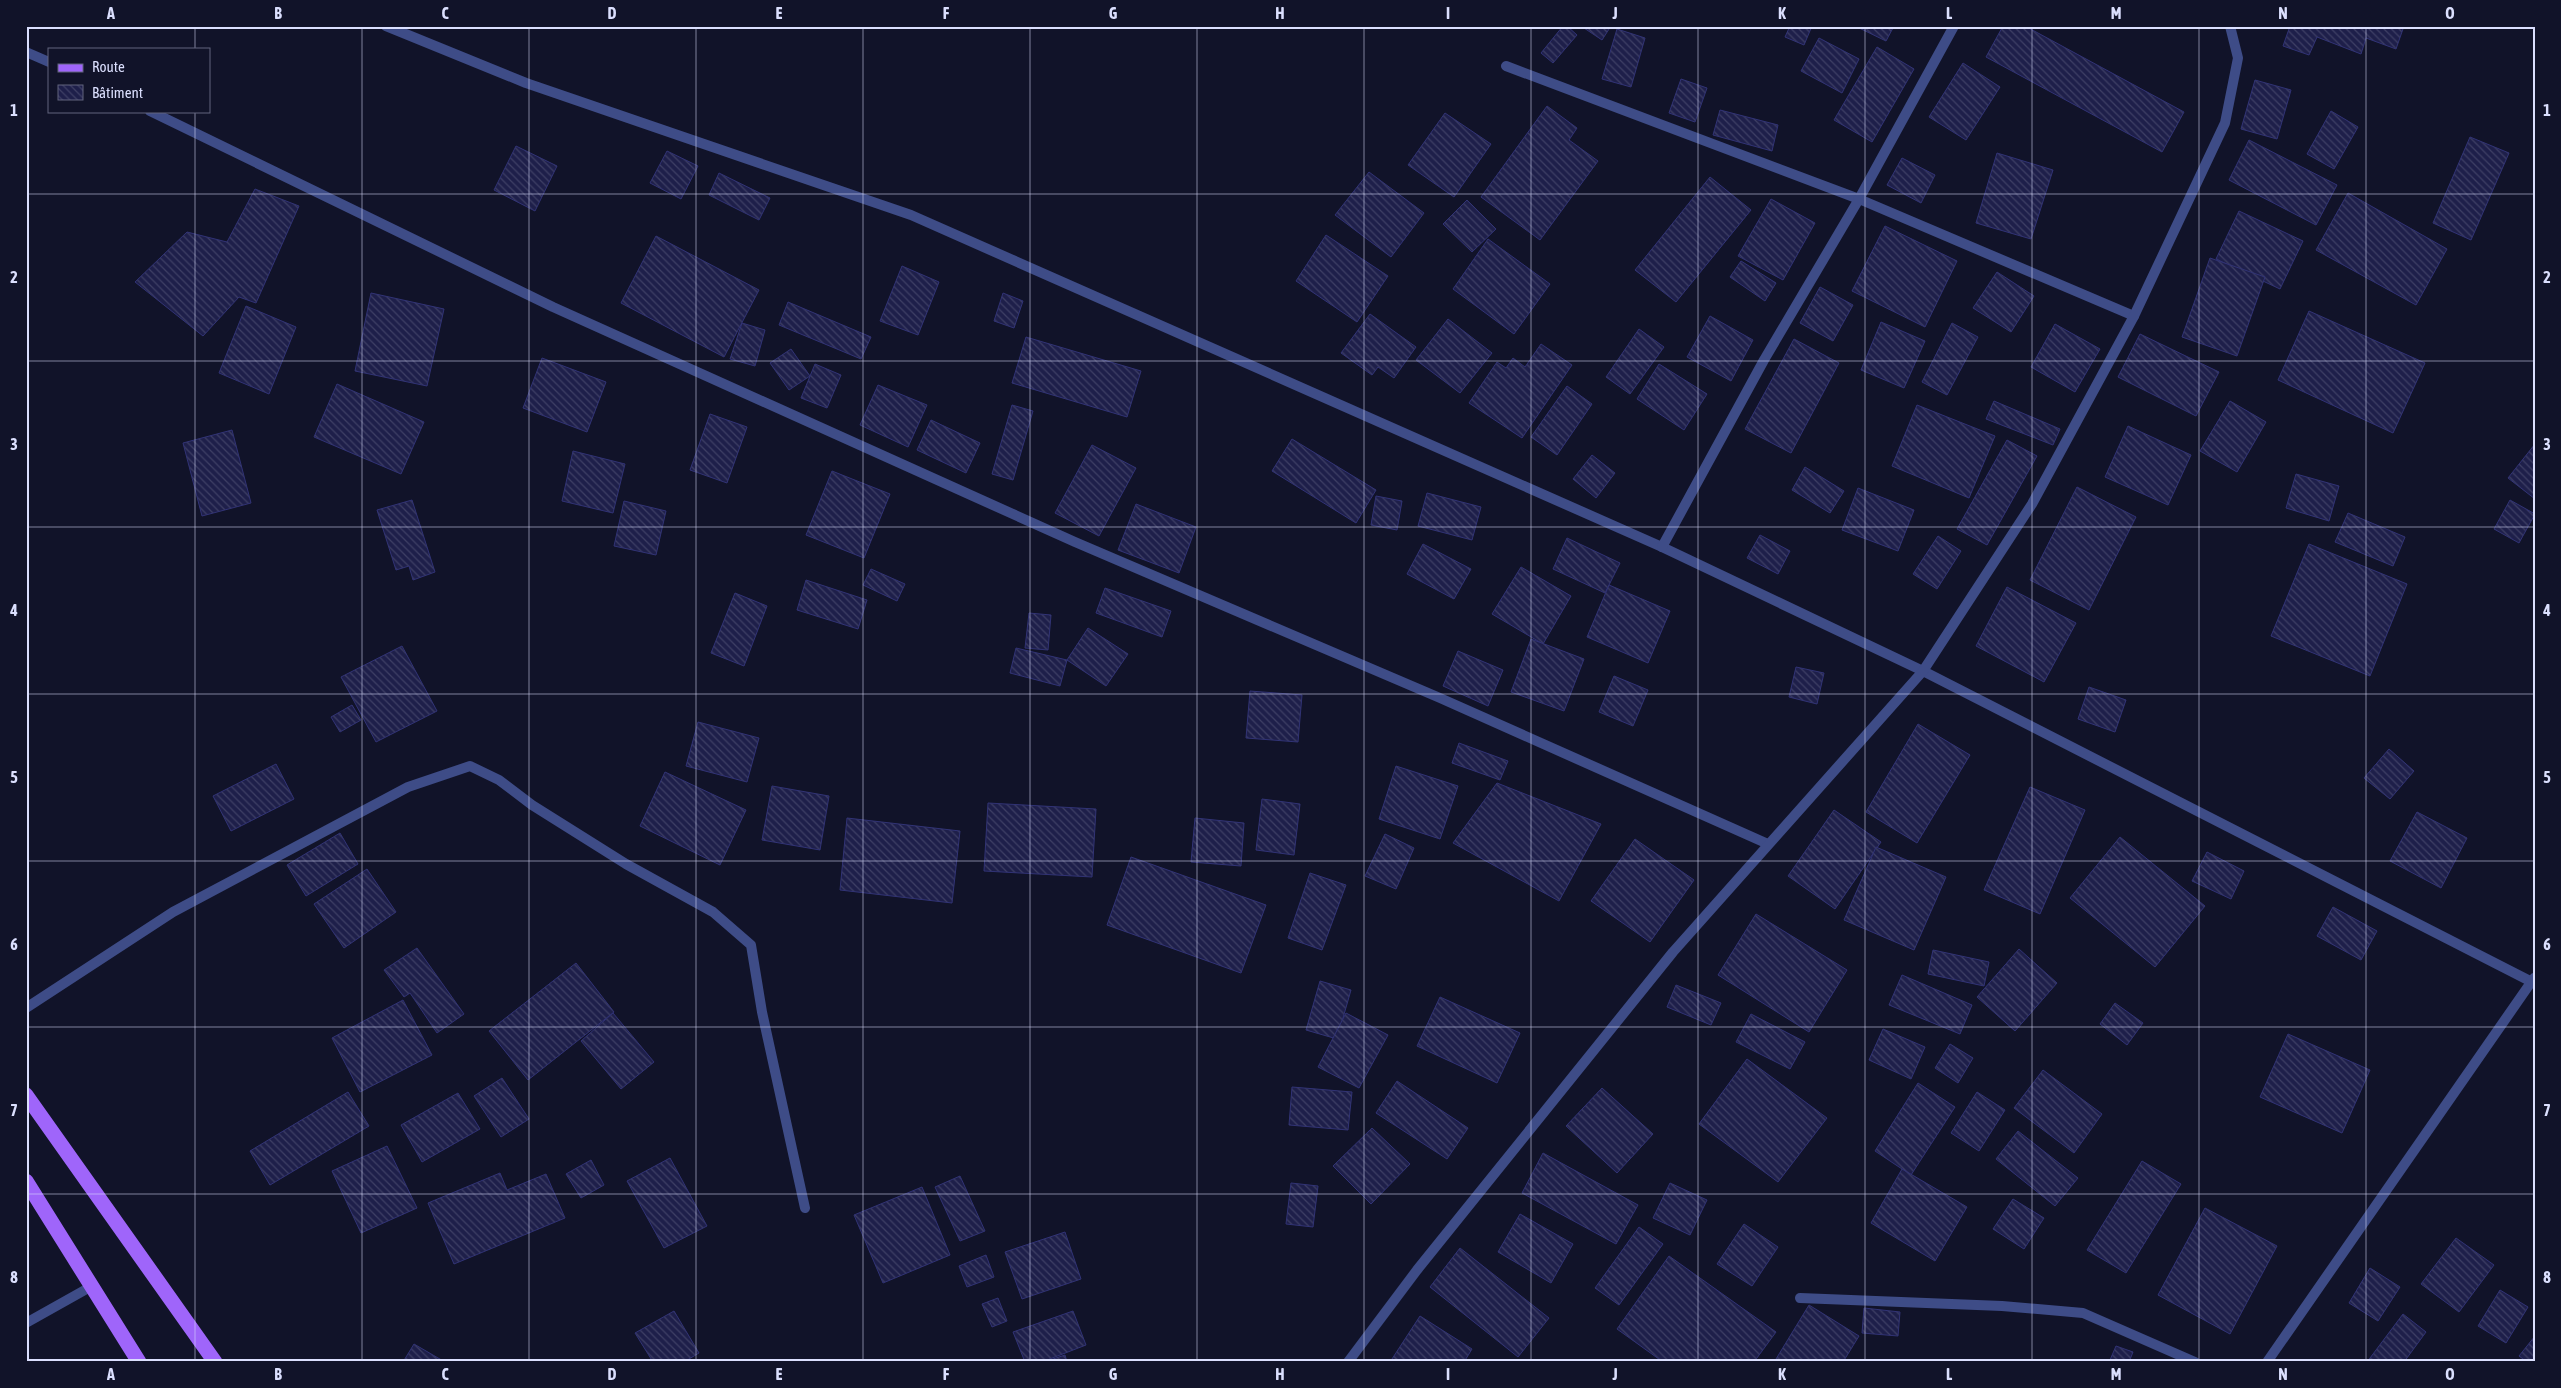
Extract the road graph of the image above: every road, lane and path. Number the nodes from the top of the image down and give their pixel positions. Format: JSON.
{"nodes":[{"id":1,"x":386,"y":26,"type":"edge"},
{"id":2,"x":1954,"y":26,"type":"edge"},
{"id":3,"x":2230,"y":26,"type":"edge"},
{"id":4,"x":26,"y":52,"type":"edge"},
{"id":5,"x":48,"y":62,"type":"edge"},
{"id":6,"x":1506,"y":66,"type":"dead end"},
{"id":7,"x":152,"y":112,"type":"edge"},
{"id":8,"x":1859,"y":199,"type":"junction"},
{"id":9,"x":2134,"y":316,"type":"junction"},
{"id":10,"x":1662,"y":547,"type":"junction"},
{"id":11,"x":1924,"y":671,"type":"junction"},
{"id":12,"x":1768,"y":844,"type":"junction"},
{"id":13,"x":2533,"y":980,"type":"edge"},
{"id":14,"x":26,"y":1008,"type":"edge"},
{"id":15,"x":26,"y":1095,"type":"edge"},
{"id":16,"x":26,"y":1181,"type":"edge"},
{"id":17,"x":805,"y":1208,"type":"dead end"},
{"id":18,"x":92,"y":1286,"type":"junction"},
{"id":19,"x":1800,"y":1298,"type":"dead end"},
{"id":20,"x":26,"y":1323,"type":"edge"},
{"id":21,"x":139,"y":1362,"type":"edge"},
{"id":22,"x":215,"y":1362,"type":"edge"},
{"id":23,"x":1348,"y":1362,"type":"edge"},
{"id":24,"x":2195,"y":1362,"type":"edge"},
{"id":25,"x":2267,"y":1362,"type":"edge"}],
"edges":[{"from":1,"to":10,"type":"street"},
{"from":2,"to":8,"type":"street"},
{"from":3,"to":9,"type":"street"},
{"from":4,"to":5,"type":"street"},
{"from":6,"to":8,"type":"street"},
{"from":7,"to":12,"type":"street"},
{"from":8,"to":9,"type":"street"},
{"from":8,"to":10,"type":"street"},
{"from":9,"to":11,"type":"street"},
{"from":10,"to":11,"type":"street"},
{"from":11,"to":12,"type":"street"},
{"from":11,"to":13,"type":"street"},
{"from":12,"to":23,"type":"street"},
{"from":13,"to":25,"type":"street"},
{"from":14,"to":17,"type":"street"},
{"from":15,"to":22,"type":"main road"},
{"from":16,"to":18,"type":"main road"},
{"from":18,"to":20,"type":"street"},
{"from":18,"to":21,"type":"main road"},
{"from":19,"to":24,"type":"street"}]}
